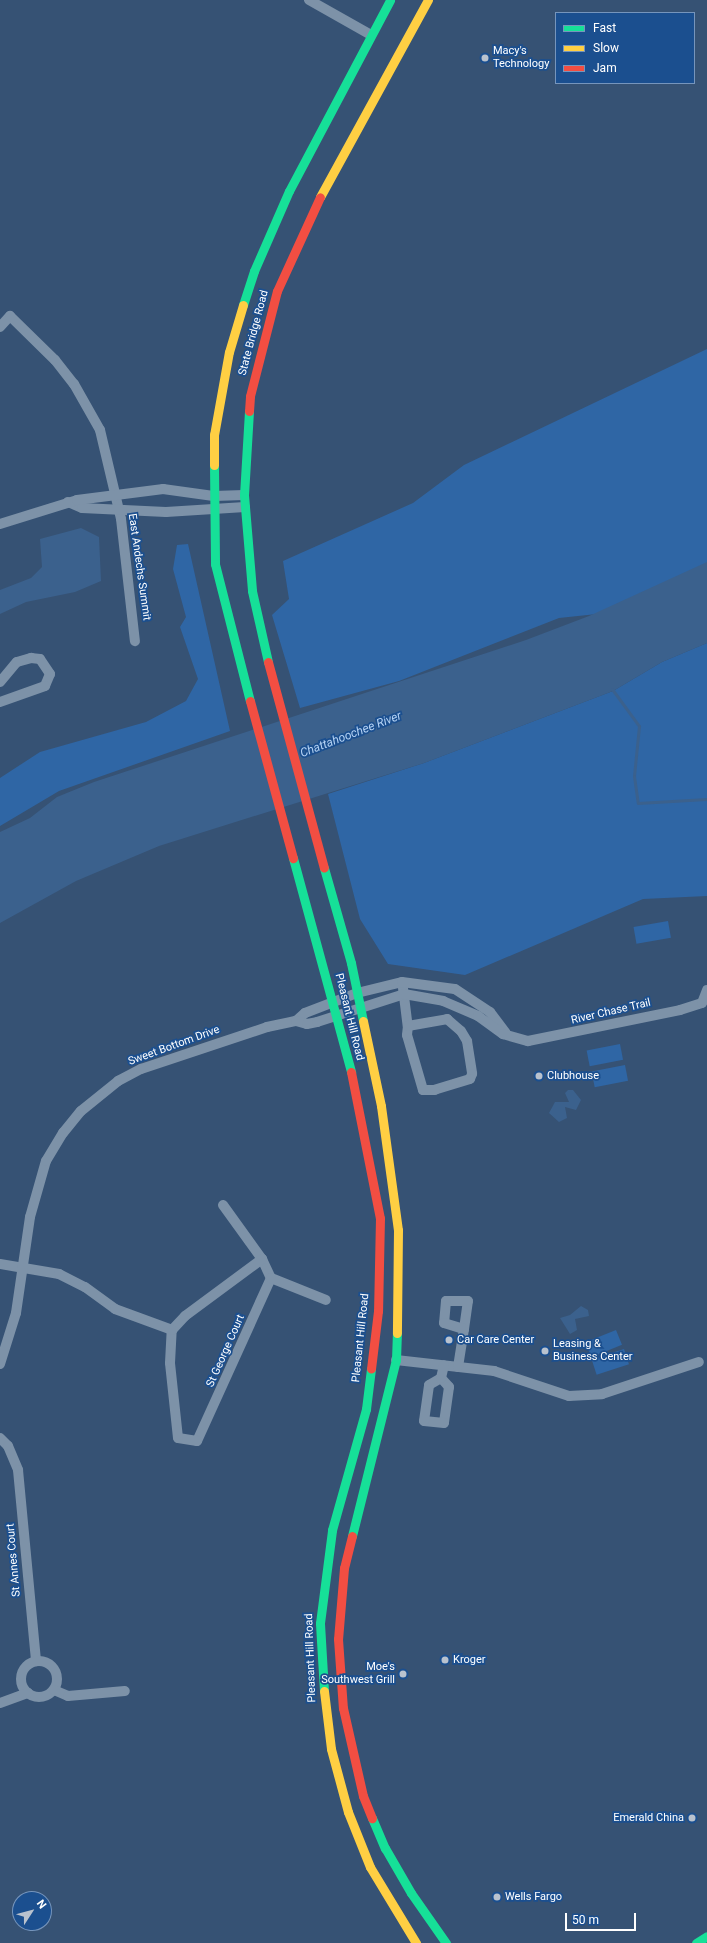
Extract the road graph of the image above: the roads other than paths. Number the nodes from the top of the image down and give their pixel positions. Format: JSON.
{"nodes":[{"id":1,"x":308,"y":0,"type":"edge"},
{"id":2,"x":390,"y":0,"type":"edge"},
{"id":3,"x":428,"y":0,"type":"edge"},
{"id":4,"x":371,"y":35,"type":"junction"},
{"id":5,"x":0,"y":327,"type":"edge"},
{"id":6,"x":244,"y":495,"type":"junction"},
{"id":7,"x":116,"y":496,"type":"junction"},
{"id":8,"x":214,"y":496,"type":"junction"},
{"id":9,"x":68,"y":502,"type":"junction"},
{"id":10,"x":214,"y":508,"type":"junction"},
{"id":11,"x":245,"y":508,"type":"junction"},
{"id":12,"x":119,"y":509,"type":"junction"},
{"id":13,"x":0,"y":524,"type":"edge"},
{"id":14,"x":135,"y":641,"type":"dead end"},
{"id":15,"x":0,"y":682,"type":"edge"},
{"id":16,"x":0,"y":702,"type":"edge"},
{"id":17,"x":248,"y":703,"type":"joint"},
{"id":18,"x":278,"y":706,"type":"joint"},
{"id":19,"x":402,"y":982,"type":"junction"},
{"id":20,"x":707,"y":990,"type":"edge"},
{"id":21,"x":357,"y":993,"type":"junction"},
{"id":22,"x":404,"y":994,"type":"junction"},
{"id":23,"x":333,"y":1002,"type":"junction"},
{"id":24,"x":360,"y":1007,"type":"junction"},
{"id":25,"x":338,"y":1017,"type":"junction"},
{"id":26,"x":296,"y":1021,"type":"junction"},
{"id":27,"x":408,"y":1026,"type":"junction"},
{"id":28,"x":510,"y":1037,"type":"junction"},
{"id":29,"x":224,"y":1205,"type":"dead end"},
{"id":30,"x":380,"y":1218,"type":"junction"},
{"id":31,"x":262,"y":1259,"type":"junction"},
{"id":32,"x":0,"y":1264,"type":"edge"},
{"id":33,"x":24,"y":1268,"type":"junction"},
{"id":34,"x":271,"y":1278,"type":"junction"},
{"id":35,"x":326,"y":1300,"type":"dead end"},
{"id":36,"x":172,"y":1330,"type":"junction"},
{"id":37,"x":464,"y":1330,"type":"junction"},
{"id":38,"x":396,"y":1360,"type":"junction"},
{"id":39,"x":699,"y":1362,"type":"dead end"},
{"id":40,"x":0,"y":1364,"type":"edge"},
{"id":41,"x":444,"y":1366,"type":"junction"},
{"id":42,"x":458,"y":1367,"type":"junction"},
{"id":43,"x":441,"y":1378,"type":"dead end"},
{"id":44,"x":0,"y":1438,"type":"edge"},
{"id":45,"x":36,"y":1661,"type":"junction"},
{"id":46,"x":54,"y":1690,"type":"junction"},
{"id":47,"x":125,"y":1691,"type":"dead end"},
{"id":48,"x":28,"y":1693,"type":"junction"},
{"id":49,"x":0,"y":1703,"type":"edge"},
{"id":50,"x":707,"y":1936,"type":"edge"},
{"id":51,"x":416,"y":1943,"type":"edge"},
{"id":52,"x":446,"y":1943,"type":"edge"},
{"id":53,"x":696,"y":1943,"type":"edge"}],
"edges":[{"from":1,"to":4,"type":"street"},
{"from":2,"to":4,"type":"highway","name":"State Bridge Road"},
{"from":3,"to":6,"type":"highway","name":"State Bridge Road"},
{"from":4,"to":8,"type":"highway","name":"State Bridge Road"},
{"from":5,"to":7,"type":"street","name":"East Andechs Summit"},
{"from":6,"to":8,"type":"street"},
{"from":6,"to":11,"type":"highway","name":"State Bridge Road"},
{"from":7,"to":8,"type":"street"},
{"from":7,"to":9,"type":"street"},
{"from":7,"to":12,"type":"street","name":"East Andechs Summit"},
{"from":8,"to":10,"type":"highway","name":"State Bridge Road"},
{"from":9,"to":12,"type":"street"},
{"from":9,"to":13,"type":"street"},
{"from":10,"to":11,"type":"street"},
{"from":10,"to":12,"type":"street"},
{"from":10,"to":17,"type":"highway","name":"State Bridge Road"},
{"from":11,"to":18,"type":"highway","name":"State Bridge Road"},
{"from":12,"to":14,"type":"street","name":"East Andechs Summit"},
{"from":15,"to":16,"type":"street"},
{"from":17,"to":23,"type":"highway","name":"Pleasant Hill Road"},
{"from":18,"to":21,"type":"highway","name":"Pleasant Hill Road"},
{"from":19,"to":21,"type":"street"},
{"from":19,"to":22,"type":"street"},
{"from":19,"to":28,"type":"street"},
{"from":20,"to":28,"type":"street","name":"River Chase Trail"},
{"from":21,"to":23,"type":"street"},
{"from":21,"to":24,"type":"highway","name":"Pleasant Hill Road"},
{"from":22,"to":24,"type":"street","name":"River Chase Trail"},
{"from":22,"to":27,"type":"street"},
{"from":22,"to":28,"type":"street","name":"River Chase Trail"},
{"from":23,"to":25,"type":"highway","name":"Pleasant Hill Road"},
{"from":23,"to":26,"type":"street"},
{"from":24,"to":25,"type":"street","name":"Sweet Bottom Drive"},
{"from":24,"to":38,"type":"highway","name":"Pleasant Hill Road"},
{"from":25,"to":26,"type":"street","name":"Sweet Bottom Drive"},
{"from":25,"to":30,"type":"highway","name":"Pleasant Hill Road"},
{"from":26,"to":33,"type":"street","name":"Sweet Bottom Drive"},
{"from":27,"to":27,"type":"street"},
{"from":29,"to":31,"type":"street"},
{"from":30,"to":38,"type":"highway"},
{"from":30,"to":51,"type":"highway","name":"Pleasant Hill Road"},
{"from":31,"to":34,"type":"street"},
{"from":31,"to":36,"type":"street"},
{"from":32,"to":33,"type":"street"},
{"from":33,"to":36,"type":"street"},
{"from":33,"to":40,"type":"street","name":"Sweet Bottom Drive"},
{"from":34,"to":35,"type":"street"},
{"from":34,"to":36,"type":"street","name":"St George Court"},
{"from":37,"to":37,"type":"street"},
{"from":37,"to":42,"type":"street"},
{"from":38,"to":41,"type":"street"},
{"from":38,"to":52,"type":"highway","name":"Pleasant Hill Road"},
{"from":39,"to":42,"type":"street"},
{"from":41,"to":42,"type":"street"},
{"from":41,"to":43,"type":"street"},
{"from":44,"to":45,"type":"street","name":"St Annes Court"},
{"from":45,"to":46,"type":"street"},
{"from":45,"to":48,"type":"street"},
{"from":46,"to":47,"type":"street"},
{"from":46,"to":48,"type":"street"},
{"from":48,"to":49,"type":"street"},
{"from":50,"to":53,"type":"highway"}]}
